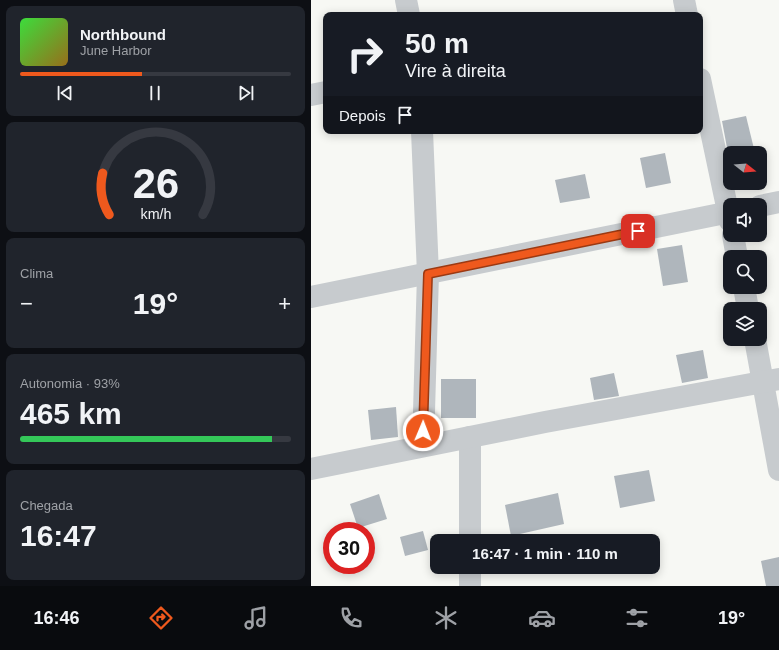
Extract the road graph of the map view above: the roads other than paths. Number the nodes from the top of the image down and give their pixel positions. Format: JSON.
{"nodes":[{"id":1,"x":406,"y":0,"type":"edge"},
{"id":2,"x":684,"y":0,"type":"edge"},
{"id":3,"x":408,"y":12,"type":"edge"},
{"id":4,"x":686,"y":12,"type":"edge"},
{"id":5,"x":323,"y":93,"type":"edge"},
{"id":6,"x":703,"y":93,"type":"edge"},
{"id":7,"x":311,"y":95,"type":"edge"},
{"id":8,"x":422,"y":134,"type":"edge"},
{"id":9,"x":725,"y":198,"type":"edge"},
{"id":10,"x":779,"y":202,"type":"edge"},
{"id":11,"x":767,"y":205,"type":"edge"},
{"id":12,"x":723,"y":216,"type":"edge"},
{"id":13,"x":428,"y":274,"type":"junction"},
{"id":14,"x":311,"y":297,"type":"edge"},
{"id":15,"x":758,"y":346,"type":"edge"},
{"id":16,"x":771,"y":381,"type":"edge"},
{"id":17,"x":469,"y":437,"type":"junction"},
{"id":18,"x":423,"y":446,"type":"junction"},
{"id":19,"x":311,"y":469,"type":"edge"},
{"id":20,"x":779,"y":470,"type":"edge"},
{"id":21,"x":470,"y":534,"type":"edge"},
{"id":22,"x":470,"y":574,"type":"edge"},
{"id":23,"x":470,"y":586,"type":"edge"}],
"edges":[{"from":1,"to":3,"type":"street"},
{"from":2,"to":4,"type":"street"},
{"from":5,"to":7,"type":"street"},
{"from":6,"to":9,"type":"street"},
{"from":8,"to":13,"type":"street"},
{"from":10,"to":11,"type":"street"},
{"from":12,"to":13,"type":"street"},
{"from":13,"to":14,"type":"street"},
{"from":13,"to":18,"type":"street"},
{"from":15,"to":16,"type":"street"},
{"from":16,"to":17,"type":"street"},
{"from":16,"to":20,"type":"street"},
{"from":17,"to":18,"type":"street"},
{"from":17,"to":21,"type":"street"},
{"from":18,"to":19,"type":"street"},
{"from":22,"to":23,"type":"street"}]}
